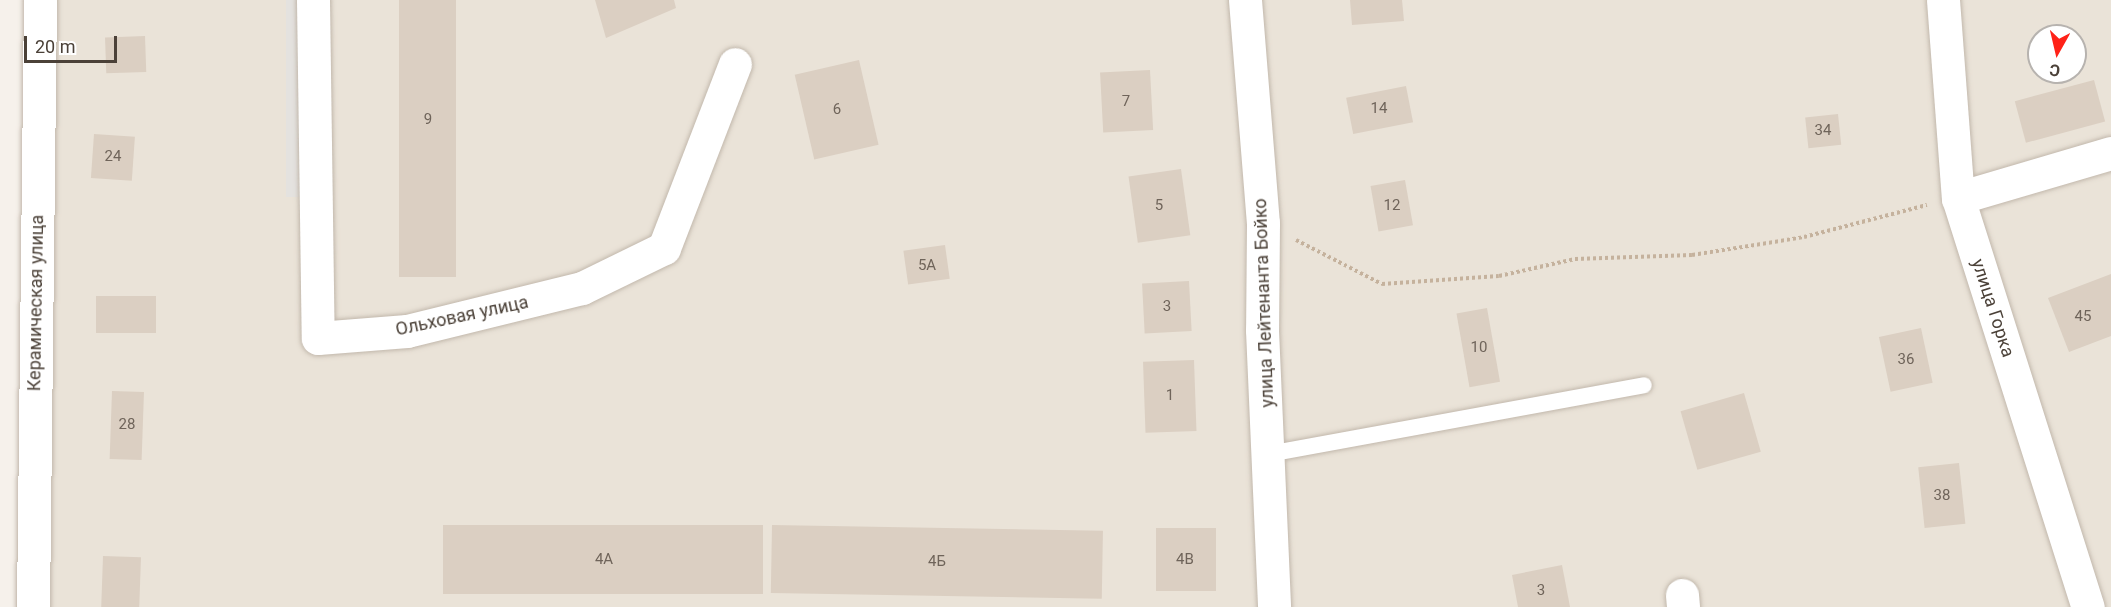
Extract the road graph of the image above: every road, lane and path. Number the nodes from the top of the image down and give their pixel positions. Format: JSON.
{"nodes":[{"id":1,"x":40,"y":0,"type":"edge"},
{"id":2,"x":313,"y":0,"type":"edge"},
{"id":3,"x":1245,"y":0,"type":"edge"},
{"id":4,"x":1942,"y":0,"type":"edge"},
{"id":5,"x":735,"y":64,"type":"dead end"},
{"id":6,"x":2111,"y":153,"type":"edge"},
{"id":7,"x":1958,"y":198,"type":"junction"},
{"id":8,"x":1263,"y":223,"type":"junction"},
{"id":9,"x":1644,"y":385,"type":"dead end"},
{"id":10,"x":1269,"y":454,"type":"junction"},
{"id":11,"x":33,"y":607,"type":"edge"},
{"id":12,"x":1274,"y":607,"type":"edge"},
{"id":13,"x":2088,"y":607,"type":"edge"}],
"edges":[{"from":1,"to":11,"type":"street","name":"Керамическая улица"},
{"from":2,"to":5,"type":"street","name":"Ольховая улица"},
{"from":3,"to":8,"type":"street","name":"улица Лейтенанта Бойко"},
{"from":4,"to":7,"type":"street","name":"улица Горка"},
{"from":6,"to":7,"type":"street"},
{"from":7,"to":8,"type":"path"},
{"from":7,"to":13,"type":"street","name":"улица Горка"},
{"from":8,"to":10,"type":"street","name":"улица Лейтенанта Бойко"},
{"from":9,"to":10,"type":"lane"},
{"from":10,"to":12,"type":"street","name":"улица Лейтенанта Бойко"}]}
